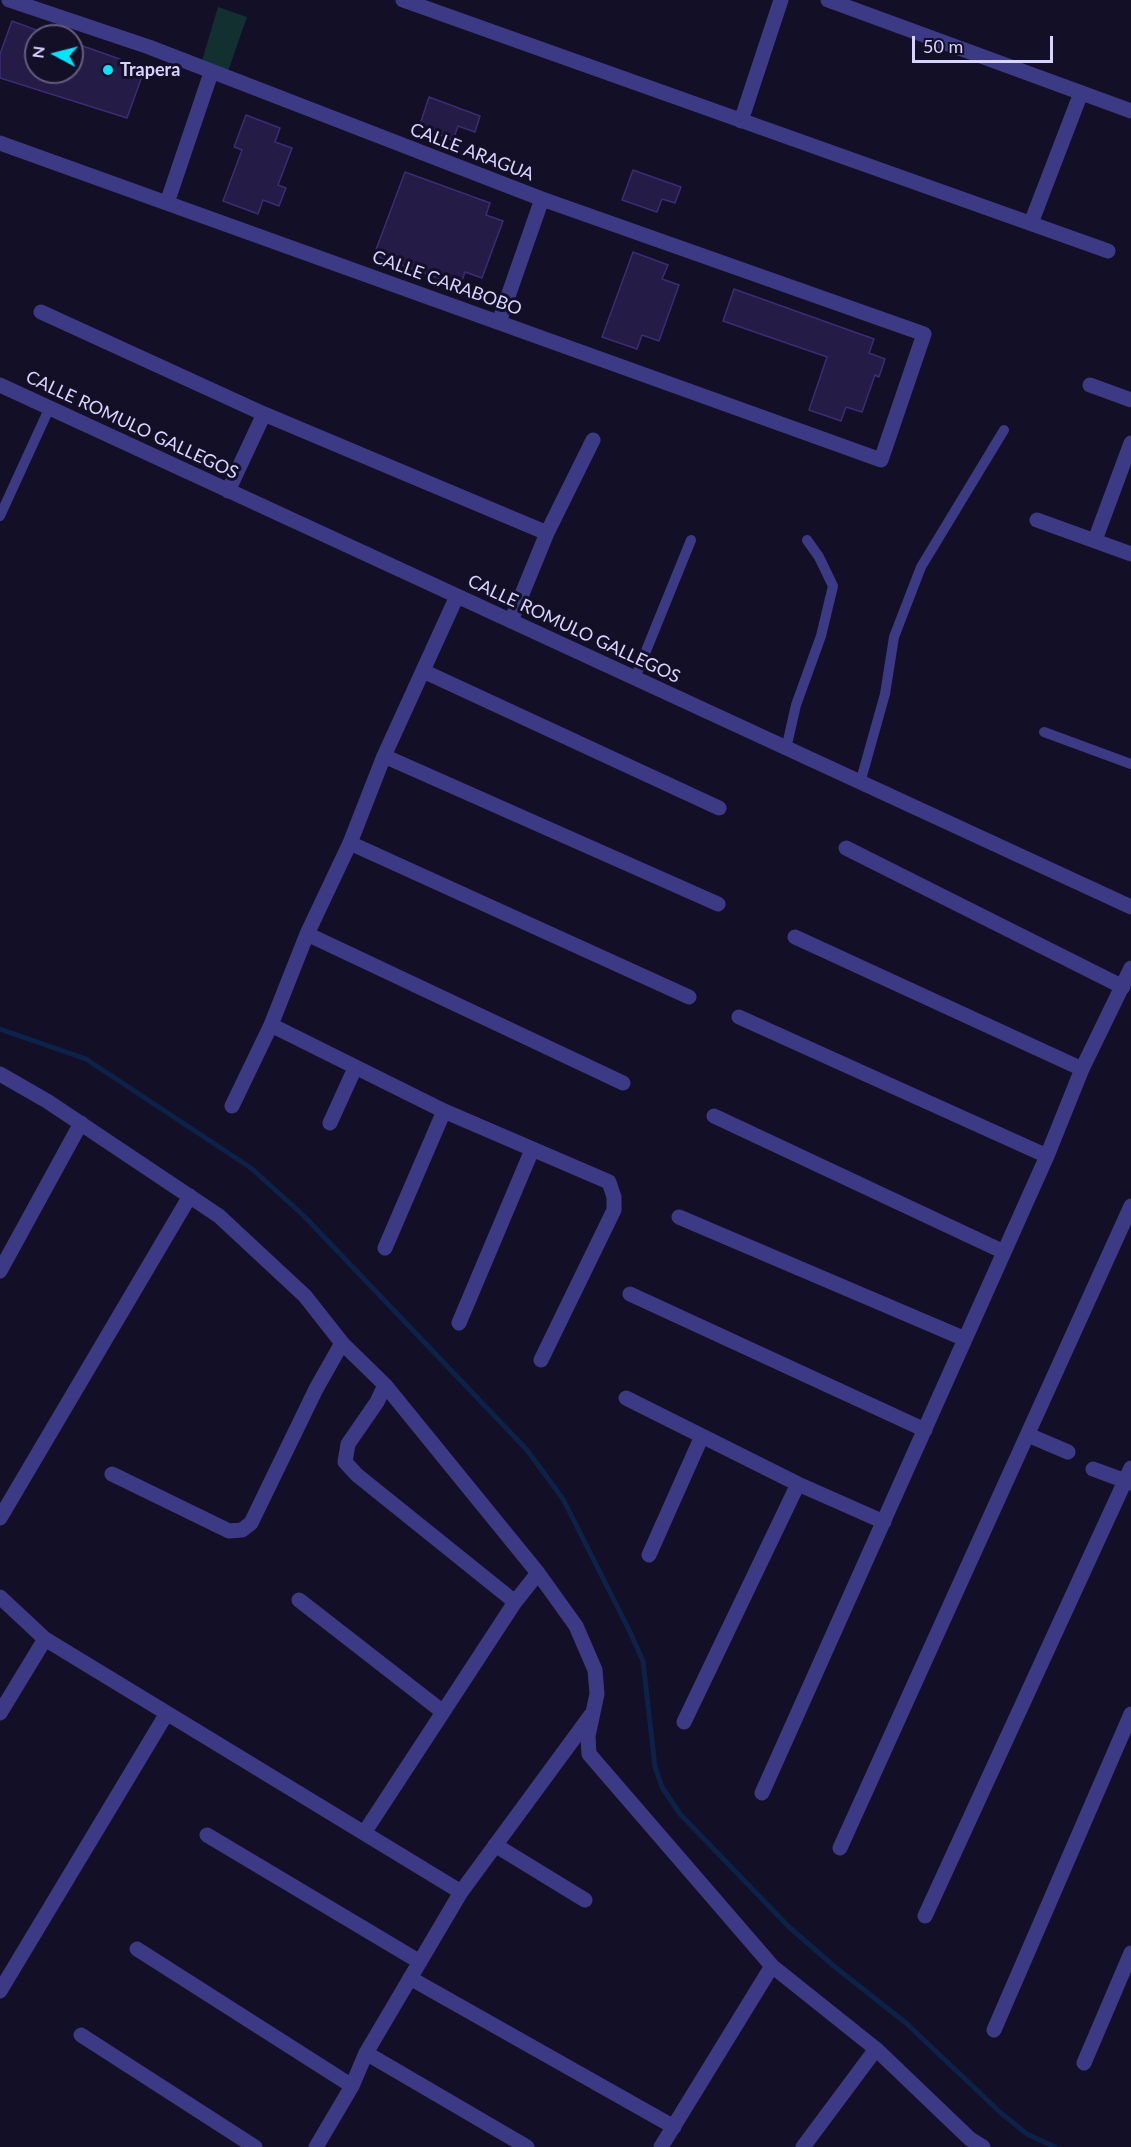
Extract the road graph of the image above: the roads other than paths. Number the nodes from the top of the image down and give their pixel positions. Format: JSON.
{"nodes":[{"id":1,"x":9,"y":0,"type":"edge"},
{"id":2,"x":403,"y":0,"type":"edge"},
{"id":3,"x":781,"y":0,"type":"edge"},
{"id":4,"x":828,"y":0,"type":"edge"},
{"id":5,"x":425,"y":4,"type":"edge"},
{"id":6,"x":211,"y":73,"type":"junction"},
{"id":7,"x":1081,"y":93,"type":"junction"},
{"id":8,"x":1131,"y":111,"type":"edge"},
{"id":9,"x":741,"y":121,"type":"junction"},
{"id":10,"x":0,"y":143,"type":"edge"},
{"id":11,"x":542,"y":199,"type":"junction"},
{"id":12,"x":167,"y":202,"type":"junction"},
{"id":13,"x":1031,"y":224,"type":"junction"},
{"id":14,"x":1108,"y":250,"type":"dead end"},
{"id":15,"x":40,"y":312,"type":"dead end"},
{"id":16,"x":499,"y":322,"type":"junction"},
{"id":17,"x":0,"y":385,"type":"edge"},
{"id":18,"x":1090,"y":385,"type":"dead end"},
{"id":19,"x":1131,"y":400,"type":"edge"},
{"id":20,"x":49,"y":409,"type":"junction"},
{"id":21,"x":264,"y":414,"type":"junction"},
{"id":22,"x":1004,"y":430,"type":"dead end"},
{"id":23,"x":593,"y":440,"type":"dead end"},
{"id":24,"x":1131,"y":443,"type":"edge"},
{"id":25,"x":881,"y":460,"type":"joint"},
{"id":26,"x":228,"y":491,"type":"junction"},
{"id":27,"x":0,"y":516,"type":"edge"},
{"id":28,"x":1037,"y":520,"type":"dead end"},
{"id":29,"x":547,"y":533,"type":"junction"},
{"id":30,"x":691,"y":540,"type":"dead end"},
{"id":31,"x":807,"y":540,"type":"dead end"},
{"id":32,"x":1095,"y":540,"type":"junction"},
{"id":33,"x":1131,"y":554,"type":"edge"},
{"id":34,"x":457,"y":596,"type":"junction"},
{"id":35,"x":511,"y":621,"type":"junction"},
{"id":36,"x":423,"y":671,"type":"junction"},
{"id":37,"x":635,"y":678,"type":"junction"},
{"id":38,"x":1044,"y":732,"type":"dead end"},
{"id":39,"x":786,"y":749,"type":"junction"},
{"id":40,"x":384,"y":756,"type":"junction"},
{"id":41,"x":1131,"y":765,"type":"edge"},
{"id":42,"x":860,"y":783,"type":"junction"},
{"id":43,"x":719,"y":808,"type":"dead end"},
{"id":44,"x":350,"y":843,"type":"junction"},
{"id":45,"x":846,"y":848,"type":"dead end"},
{"id":46,"x":718,"y":903,"type":"dead end"},
{"id":47,"x":1131,"y":907,"type":"edge"},
{"id":48,"x":307,"y":934,"type":"junction"},
{"id":49,"x":795,"y":937,"type":"dead end"},
{"id":50,"x":1131,"y":969,"type":"edge"},
{"id":51,"x":1123,"y":987,"type":"junction"},
{"id":52,"x":689,"y":997,"type":"dead end"},
{"id":53,"x":739,"y":1017,"type":"dead end"},
{"id":54,"x":272,"y":1025,"type":"junction"},
{"id":55,"x":355,"y":1068,"type":"junction"},
{"id":56,"x":1082,"y":1069,"type":"junction"},
{"id":57,"x":0,"y":1074,"type":"edge"},
{"id":58,"x":623,"y":1083,"type":"dead end"},
{"id":59,"x":232,"y":1106,"type":"dead end"},
{"id":60,"x":444,"y":1111,"type":"junction"},
{"id":61,"x":714,"y":1116,"type":"dead end"},
{"id":62,"x":81,"y":1123,"type":"junction"},
{"id":63,"x":330,"y":1123,"type":"dead end"},
{"id":64,"x":532,"y":1150,"type":"junction"},
{"id":65,"x":1047,"y":1156,"type":"junction"},
{"id":66,"x":190,"y":1196,"type":"junction"},
{"id":67,"x":1131,"y":1206,"type":"edge"},
{"id":68,"x":679,"y":1217,"type":"dead end"},
{"id":69,"x":385,"y":1248,"type":"dead end"},
{"id":70,"x":1004,"y":1252,"type":"junction"},
{"id":71,"x":0,"y":1271,"type":"edge"},
{"id":72,"x":630,"y":1294,"type":"dead end"},
{"id":73,"x":459,"y":1323,"type":"dead end"},
{"id":74,"x":965,"y":1339,"type":"junction"},
{"id":75,"x":342,"y":1343,"type":"junction"},
{"id":76,"x":541,"y":1360,"type":"dead end"},
{"id":77,"x":385,"y":1385,"type":"junction"},
{"id":78,"x":626,"y":1398,"type":"dead end"},
{"id":79,"x":925,"y":1430,"type":"junction"},
{"id":80,"x":1028,"y":1434,"type":"junction"},
{"id":81,"x":702,"y":1436,"type":"junction"},
{"id":82,"x":1068,"y":1452,"type":"dead end"},
{"id":83,"x":1093,"y":1469,"type":"dead end"},
{"id":84,"x":112,"y":1473,"type":"dead end"},
{"id":85,"x":1129,"y":1477,"type":"edge"},
{"id":86,"x":798,"y":1484,"type":"junction"},
{"id":87,"x":0,"y":1518,"type":"edge"},
{"id":88,"x":884,"y":1521,"type":"junction"},
{"id":89,"x":649,"y":1555,"type":"dead end"},
{"id":90,"x":538,"y":1573,"type":"junction"},
{"id":91,"x":0,"y":1597,"type":"edge"},
{"id":92,"x":299,"y":1600,"type":"dead end"},
{"id":93,"x":515,"y":1602,"type":"junction"},
{"id":94,"x":45,"y":1639,"type":"junction"},
{"id":95,"x":594,"y":1710,"type":"junction"},
{"id":96,"x":0,"y":1713,"type":"edge"},
{"id":97,"x":167,"y":1713,"type":"junction"},
{"id":98,"x":443,"y":1713,"type":"junction"},
{"id":99,"x":1131,"y":1714,"type":"edge"},
{"id":100,"x":684,"y":1722,"type":"dead end"},
{"id":101,"x":762,"y":1793,"type":"dead end"},
{"id":102,"x":364,"y":1833,"type":"junction"},
{"id":103,"x":207,"y":1835,"type":"dead end"},
{"id":104,"x":495,"y":1845,"type":"junction"},
{"id":105,"x":840,"y":1848,"type":"dead end"},
{"id":106,"x":461,"y":1892,"type":"junction"},
{"id":107,"x":585,"y":1900,"type":"dead end"},
{"id":108,"x":925,"y":1916,"type":"dead end"},
{"id":109,"x":137,"y":1948,"type":"dead end"},
{"id":110,"x":1131,"y":1953,"type":"edge"},
{"id":111,"x":420,"y":1962,"type":"junction"},
{"id":112,"x":772,"y":1966,"type":"junction"},
{"id":113,"x":410,"y":1978,"type":"junction"},
{"id":114,"x":0,"y":1991,"type":"edge"},
{"id":115,"x":994,"y":2030,"type":"dead end"},
{"id":116,"x":81,"y":2036,"type":"dead end"},
{"id":117,"x":876,"y":2049,"type":"junction"},
{"id":118,"x":366,"y":2053,"type":"junction"},
{"id":119,"x":1084,"y":2063,"type":"dead end"},
{"id":120,"x":352,"y":2086,"type":"junction"},
{"id":121,"x":674,"y":2127,"type":"junction"},
{"id":122,"x":973,"y":2144,"type":"edge"},
{"id":123,"x":255,"y":2147,"type":"edge"},
{"id":124,"x":316,"y":2147,"type":"edge"},
{"id":125,"x":526,"y":2147,"type":"edge"},
{"id":126,"x":661,"y":2147,"type":"edge"},
{"id":127,"x":803,"y":2147,"type":"edge"}],
"edges":[{"from":1,"to":6,"type":"street","name":"CALLE ARAGUA"},
{"from":2,"to":5,"type":"street"},
{"from":3,"to":9,"type":"street"},
{"from":4,"to":7,"type":"street"},
{"from":5,"to":9,"type":"street"},
{"from":6,"to":11,"type":"street","name":"CALLE ARAGUA"},
{"from":6,"to":12,"type":"street"},
{"from":7,"to":8,"type":"street"},
{"from":7,"to":13,"type":"street"},
{"from":9,"to":13,"type":"street"},
{"from":10,"to":12,"type":"street","name":"CALLE CARABOBO"},
{"from":11,"to":16,"type":"street"},
{"from":11,"to":25,"type":"street","name":"CALLE ARAGUA"},
{"from":12,"to":16,"type":"street","name":"CALLE CARABOBO"},
{"from":13,"to":14,"type":"street"},
{"from":15,"to":21,"type":"street"},
{"from":16,"to":25,"type":"street","name":"CALLE CARABOBO"},
{"from":17,"to":20,"type":"street","name":"CALLE ROMULO GALLEGOS"},
{"from":18,"to":19,"type":"street"},
{"from":20,"to":26,"type":"street","name":"CALLE ROMULO GALLEGOS"},
{"from":20,"to":27,"type":"lane"},
{"from":21,"to":26,"type":"street"},
{"from":21,"to":29,"type":"street"},
{"from":22,"to":42,"type":"lane"},
{"from":23,"to":29,"type":"street"},
{"from":24,"to":32,"type":"street"},
{"from":26,"to":34,"type":"street","name":"CALLE ROMULO GALLEGOS"},
{"from":28,"to":32,"type":"street"},
{"from":29,"to":35,"type":"street"},
{"from":30,"to":37,"type":"lane"},
{"from":31,"to":39,"type":"lane"},
{"from":32,"to":33,"type":"street"},
{"from":34,"to":35,"type":"street","name":"CALLE ROMULO GALLEGOS"},
{"from":34,"to":36,"type":"street"},
{"from":35,"to":37,"type":"street","name":"CALLE ROMULO GALLEGOS"},
{"from":36,"to":40,"type":"street"},
{"from":36,"to":43,"type":"street"},
{"from":37,"to":39,"type":"street","name":"CALLE ROMULO GALLEGOS"},
{"from":38,"to":41,"type":"lane"},
{"from":39,"to":42,"type":"street","name":"CALLE ROMULO GALLEGOS"},
{"from":40,"to":44,"type":"street"},
{"from":40,"to":46,"type":"street"},
{"from":42,"to":47,"type":"street","name":"CALLE ROMULO GALLEGOS"},
{"from":44,"to":48,"type":"street"},
{"from":44,"to":52,"type":"street"},
{"from":45,"to":51,"type":"street"},
{"from":48,"to":54,"type":"street"},
{"from":48,"to":58,"type":"street"},
{"from":49,"to":56,"type":"street"},
{"from":50,"to":51,"type":"street"},
{"from":51,"to":56,"type":"street"},
{"from":53,"to":65,"type":"street"},
{"from":54,"to":55,"type":"street"},
{"from":54,"to":59,"type":"street"},
{"from":55,"to":60,"type":"street"},
{"from":55,"to":63,"type":"street"},
{"from":56,"to":65,"type":"street"},
{"from":57,"to":62,"type":"street"},
{"from":60,"to":64,"type":"street"},
{"from":60,"to":69,"type":"street"},
{"from":61,"to":70,"type":"street"},
{"from":62,"to":66,"type":"street"},
{"from":62,"to":71,"type":"street"},
{"from":64,"to":73,"type":"street"},
{"from":64,"to":76,"type":"street"},
{"from":65,"to":70,"type":"street"},
{"from":66,"to":75,"type":"street"},
{"from":66,"to":87,"type":"street"},
{"from":67,"to":80,"type":"street"},
{"from":68,"to":74,"type":"street"},
{"from":70,"to":74,"type":"street"},
{"from":72,"to":79,"type":"street"},
{"from":74,"to":79,"type":"street"},
{"from":75,"to":77,"type":"street"},
{"from":75,"to":84,"type":"street"},
{"from":77,"to":90,"type":"street"},
{"from":77,"to":93,"type":"street"},
{"from":78,"to":81,"type":"street"},
{"from":79,"to":88,"type":"street"},
{"from":80,"to":82,"type":"street"},
{"from":80,"to":105,"type":"street"},
{"from":81,"to":86,"type":"street"},
{"from":81,"to":89,"type":"street"},
{"from":83,"to":85,"type":"street"},
{"from":85,"to":108,"type":"street"},
{"from":86,"to":88,"type":"street"},
{"from":86,"to":100,"type":"street"},
{"from":88,"to":101,"type":"street"},
{"from":90,"to":93,"type":"street"},
{"from":90,"to":95,"type":"street"},
{"from":91,"to":94,"type":"street"},
{"from":92,"to":98,"type":"street"},
{"from":93,"to":98,"type":"street"},
{"from":94,"to":96,"type":"street"},
{"from":94,"to":97,"type":"street"},
{"from":95,"to":104,"type":"street"},
{"from":95,"to":112,"type":"street"},
{"from":97,"to":102,"type":"street"},
{"from":97,"to":114,"type":"street"},
{"from":98,"to":102,"type":"street"},
{"from":99,"to":115,"type":"street"},
{"from":102,"to":106,"type":"street"},
{"from":103,"to":111,"type":"street"},
{"from":104,"to":106,"type":"street"},
{"from":104,"to":107,"type":"street"},
{"from":106,"to":111,"type":"street"},
{"from":109,"to":120,"type":"street"},
{"from":110,"to":119,"type":"street"},
{"from":111,"to":113,"type":"street"},
{"from":112,"to":117,"type":"street"},
{"from":112,"to":121,"type":"street"},
{"from":113,"to":118,"type":"street"},
{"from":113,"to":121,"type":"street"},
{"from":116,"to":123,"type":"street"},
{"from":117,"to":122,"type":"street"},
{"from":117,"to":127,"type":"street"},
{"from":118,"to":120,"type":"street"},
{"from":118,"to":125,"type":"street"},
{"from":120,"to":124,"type":"street"},
{"from":121,"to":126,"type":"street"}]}
